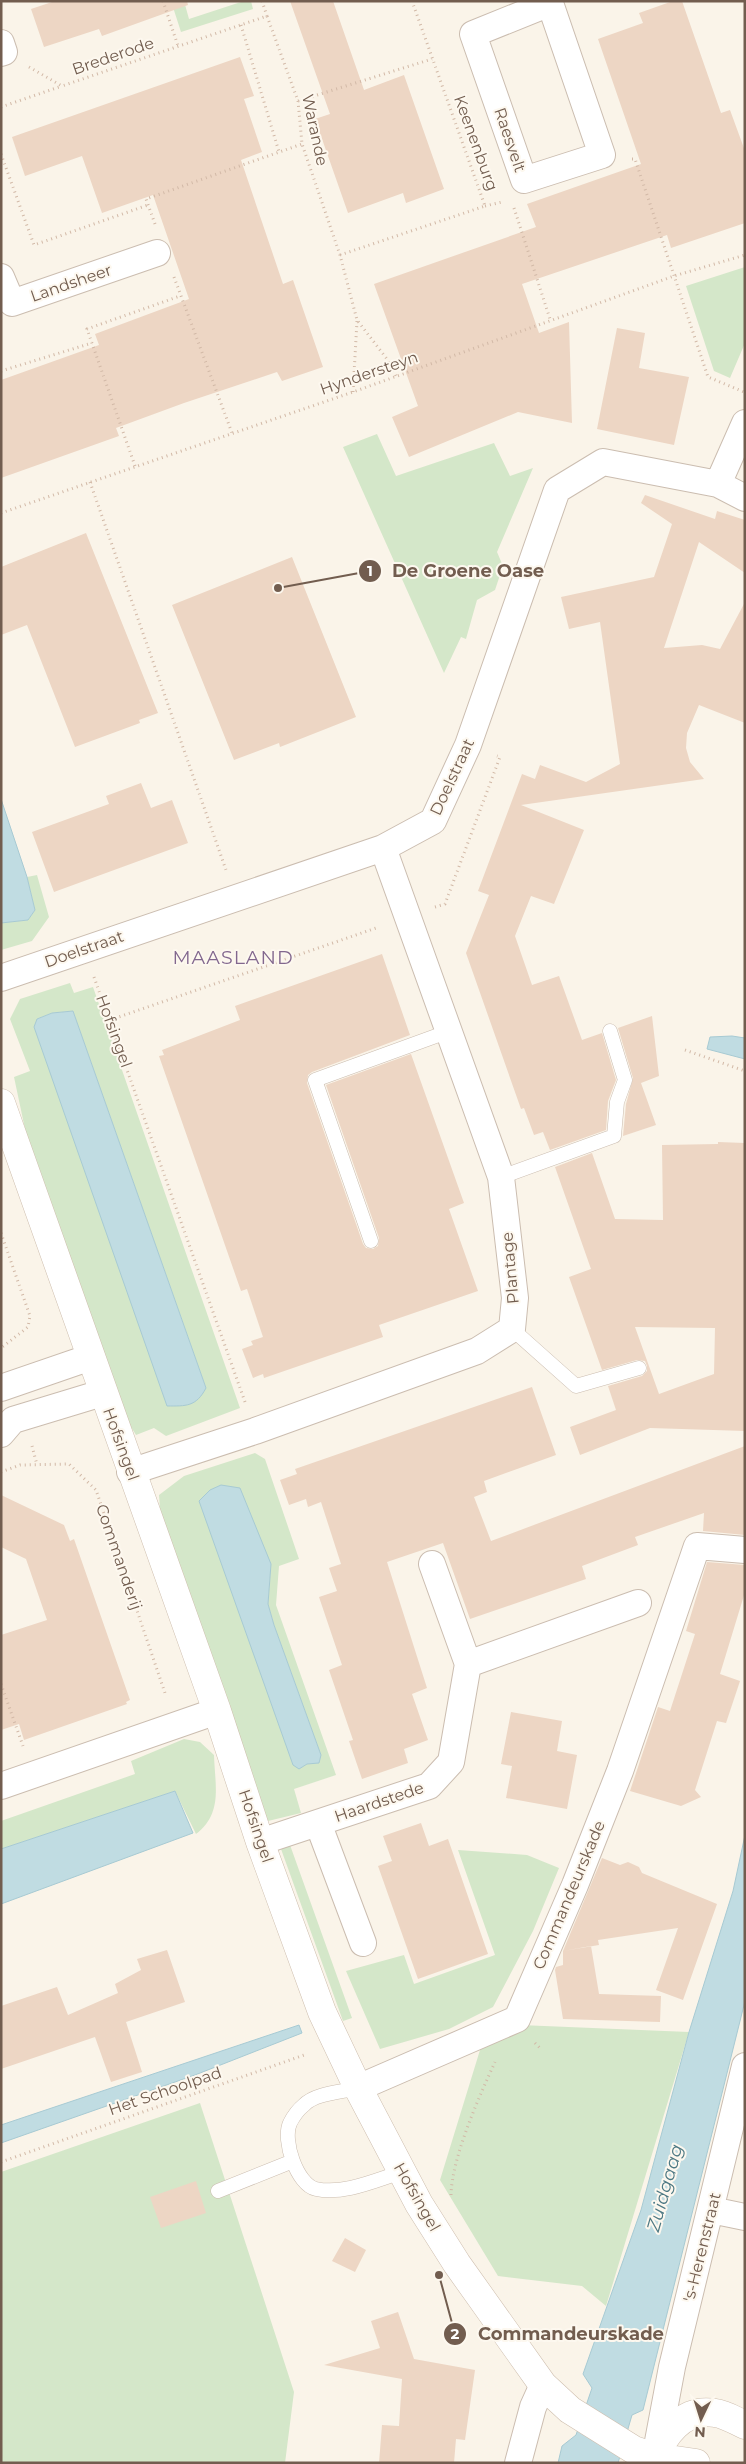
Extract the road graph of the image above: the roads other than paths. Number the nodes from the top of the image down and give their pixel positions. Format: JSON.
{"nodes":[{"id":1,"x":552,"y":2,"type":"edge"},
{"id":2,"x":157,"y":243,"type":"road end"},
{"id":3,"x":1,"y":277,"type":"edge"},
{"id":4,"x":745,"y":423,"type":"edge"},
{"id":5,"x":718,"y":484,"type":"junction"},
{"id":6,"x":745,"y":498,"type":"edge"},
{"id":7,"x":382,"y":848,"type":"junction"},
{"id":8,"x":1,"y":978,"type":"edge"},
{"id":9,"x":610,"y":1031,"type":"dead end"},
{"id":10,"x":447,"y":1032,"type":"junction"},
{"id":11,"x":1,"y":1103,"type":"edge"},
{"id":12,"x":501,"y":1177,"type":"junction"},
{"id":13,"x":371,"y":1241,"type":"dead end"},
{"id":14,"x":512,"y":1329,"type":"junction"},
{"id":15,"x":91,"y":1357,"type":"junction"},
{"id":16,"x":639,"y":1368,"type":"dead end"},
{"id":17,"x":1,"y":1388,"type":"edge"},
{"id":18,"x":102,"y":1393,"type":"junction"},
{"id":19,"x":1,"y":1434,"type":"edge"},
{"id":20,"x":130,"y":1472,"type":"junction"},
{"id":21,"x":745,"y":1550,"type":"edge"},
{"id":22,"x":432,"y":1564,"type":"dead end"},
{"id":23,"x":638,"y":1603,"type":"dead end"},
{"id":24,"x":468,"y":1664,"type":"junction"},
{"id":25,"x":217,"y":1711,"type":"junction"},
{"id":26,"x":1,"y":1786,"type":"edge"},
{"id":27,"x":318,"y":1823,"type":"junction"},
{"id":28,"x":260,"y":1842,"type":"junction"},
{"id":29,"x":363,"y":1944,"type":"dead end"},
{"id":30,"x":745,"y":2066,"type":"edge"},
{"id":31,"x":358,"y":2088,"type":"junction"},
{"id":32,"x":293,"y":2161,"type":"junction"},
{"id":33,"x":402,"y":2172,"type":"junction"},
{"id":34,"x":218,"y":2191,"type":"dead end"},
{"id":35,"x":711,"y":2210,"type":"junction"},
{"id":36,"x":745,"y":2217,"type":"edge"},
{"id":37,"x":543,"y":2385,"type":"junction"},
{"id":38,"x":745,"y":2425,"type":"edge"},
{"id":39,"x":647,"y":2456,"type":"edge"},
{"id":40,"x":518,"y":2463,"type":"edge"},
{"id":41,"x":696,"y":2463,"type":"edge"}],
"edges":[{"from":1,"to":1,"type":"street","name":"Raesvelt"},
{"from":2,"to":3,"type":"street","name":"Landsheer"},
{"from":4,"to":5,"type":"street"},
{"from":5,"to":6,"type":"street","name":"Doelstraat"},
{"from":5,"to":7,"type":"street","name":"Doelstraat"},
{"from":7,"to":8,"type":"street","name":"Doelstraat"},
{"from":7,"to":10,"type":"street","name":"Plantage"},
{"from":9,"to":12,"type":"lane"},
{"from":10,"to":12,"type":"street","name":"Plantage"},
{"from":10,"to":13,"type":"lane"},
{"from":11,"to":15,"type":"street","name":"Hofsingel"},
{"from":12,"to":14,"type":"street","name":"Plantage"},
{"from":14,"to":16,"type":"lane"},
{"from":14,"to":20,"type":"street"},
{"from":15,"to":17,"type":"street"},
{"from":15,"to":18,"type":"street","name":"Hofsingel"},
{"from":18,"to":19,"type":"street"},
{"from":18,"to":20,"type":"street","name":"Hofsingel"},
{"from":20,"to":25,"type":"street","name":"Hofsingel"},
{"from":21,"to":31,"type":"street","name":"Commandeurskade"},
{"from":22,"to":24,"type":"street","name":"Haardstede"},
{"from":23,"to":24,"type":"street"},
{"from":24,"to":27,"type":"street","name":"Haardstede"},
{"from":25,"to":26,"type":"street"},
{"from":25,"to":28,"type":"street","name":"Hofsingel"},
{"from":27,"to":28,"type":"street","name":"Haardstede"},
{"from":27,"to":29,"type":"street","name":"Haardstede"},
{"from":28,"to":31,"type":"street","name":"Hofsingel"},
{"from":30,"to":35,"type":"street","name":"'s-Herenstraat"},
{"from":31,"to":32,"type":"lane"},
{"from":31,"to":33,"type":"street","name":"Hofsingel"},
{"from":32,"to":33,"type":"lane"},
{"from":32,"to":34,"type":"lane"},
{"from":33,"to":37,"type":"street","name":"Hofsingel"},
{"from":35,"to":36,"type":"street"},
{"from":35,"to":39,"type":"street","name":"'s-Herenstraat"},
{"from":37,"to":39,"type":"street","name":"Hofsingel"},
{"from":37,"to":40,"type":"street"},
{"from":38,"to":39,"type":"street"},
{"from":39,"to":41,"type":"street"}]}
